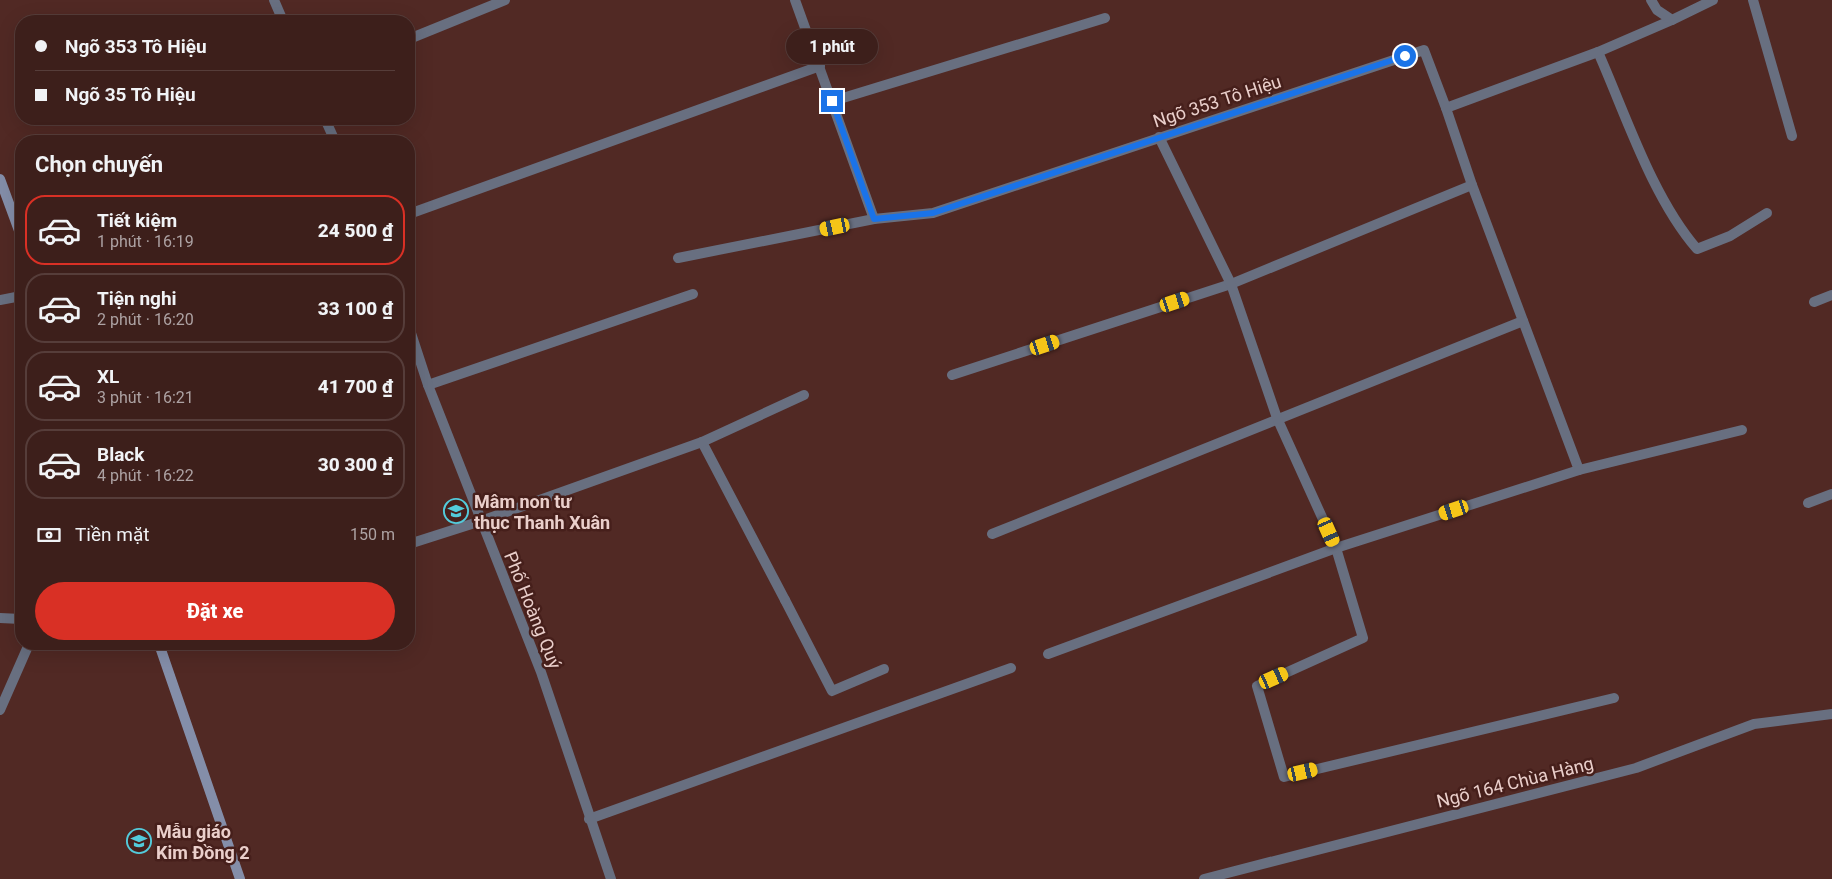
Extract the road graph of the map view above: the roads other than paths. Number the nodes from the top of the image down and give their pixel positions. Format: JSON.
{"nodes":[{"id":1,"x":274,"y":0,"type":"edge"},
{"id":2,"x":505,"y":0,"type":"edge"},
{"id":3,"x":795,"y":0,"type":"edge"},
{"id":4,"x":1651,"y":0,"type":"edge"},
{"id":5,"x":1713,"y":0,"type":"edge"},
{"id":6,"x":1753,"y":0,"type":"edge"},
{"id":7,"x":280,"y":15,"type":"edge"},
{"id":8,"x":1105,"y":18,"type":"dead end"},
{"id":9,"x":1672,"y":20,"type":"junction"},
{"id":10,"x":415,"y":37,"type":"edge"},
{"id":11,"x":1598,"y":52,"type":"junction"},
{"id":12,"x":820,"y":66,"type":"junction"},
{"id":13,"x":832,"y":101,"type":"junction"},
{"id":14,"x":1446,"y":108,"type":"junction"},
{"id":15,"x":1792,"y":136,"type":"dead end"},
{"id":16,"x":1159,"y":138,"type":"junction"},
{"id":17,"x":0,"y":179,"type":"edge"},
{"id":18,"x":1472,"y":185,"type":"junction"},
{"id":19,"x":415,"y":212,"type":"edge"},
{"id":20,"x":1767,"y":213,"type":"dead end"},
{"id":21,"x":874,"y":219,"type":"junction"},
{"id":22,"x":15,"y":220,"type":"edge"},
{"id":23,"x":678,"y":258,"type":"dead end"},
{"id":24,"x":1231,"y":284,"type":"junction"},
{"id":25,"x":693,"y":294,"type":"dead end"},
{"id":26,"x":1832,"y":295,"type":"edge"},
{"id":27,"x":15,"y":297,"type":"edge"},
{"id":28,"x":0,"y":300,"type":"edge"},
{"id":29,"x":1814,"y":302,"type":"dead end"},
{"id":30,"x":1523,"y":321,"type":"junction"},
{"id":31,"x":415,"y":345,"type":"edge"},
{"id":32,"x":952,"y":375,"type":"dead end"},
{"id":33,"x":428,"y":385,"type":"junction"},
{"id":34,"x":804,"y":395,"type":"dead end"},
{"id":35,"x":1278,"y":418,"type":"junction"},
{"id":36,"x":1742,"y":430,"type":"dead end"},
{"id":37,"x":702,"y":442,"type":"junction"},
{"id":38,"x":1579,"y":470,"type":"junction"},
{"id":39,"x":1832,"y":494,"type":"edge"},
{"id":40,"x":1808,"y":503,"type":"dead end"},
{"id":41,"x":481,"y":521,"type":"junction"},
{"id":42,"x":992,"y":534,"type":"dead end"},
{"id":43,"x":415,"y":542,"type":"edge"},
{"id":44,"x":1336,"y":548,"type":"junction"},
{"id":45,"x":0,"y":618,"type":"edge"},
{"id":46,"x":15,"y":619,"type":"edge"},
{"id":47,"x":26,"y":650,"type":"edge"},
{"id":48,"x":162,"y":650,"type":"edge"},
{"id":49,"x":1048,"y":654,"type":"dead end"},
{"id":50,"x":1011,"y":668,"type":"dead end"},
{"id":51,"x":884,"y":669,"type":"dead end"},
{"id":52,"x":1614,"y":698,"type":"dead end"},
{"id":53,"x":0,"y":710,"type":"edge"},
{"id":54,"x":1832,"y":714,"type":"edge"},
{"id":55,"x":589,"y":818,"type":"junction"},
{"id":56,"x":240,"y":879,"type":"edge"},
{"id":57,"x":611,"y":879,"type":"edge"},
{"id":58,"x":1204,"y":879,"type":"edge"}],
"edges":[{"from":1,"to":7,"type":"street"},
{"from":2,"to":10,"type":"street"},
{"from":3,"to":12,"type":"street"},
{"from":4,"to":9,"type":"street"},
{"from":5,"to":9,"type":"street"},
{"from":6,"to":15,"type":"street"},
{"from":8,"to":13,"type":"street"},
{"from":9,"to":11,"type":"street"},
{"from":11,"to":14,"type":"street"},
{"from":11,"to":20,"type":"street"},
{"from":12,"to":13,"type":"street"},
{"from":12,"to":19,"type":"street"},
{"from":13,"to":21,"type":"street"},
{"from":14,"to":16,"type":"street","name":"Ngõ 353 Tô Hiệu"},
{"from":14,"to":18,"type":"street"},
{"from":16,"to":21,"type":"street","name":"Ngõ 353 Tô Hiệu"},
{"from":16,"to":24,"type":"street"},
{"from":17,"to":22,"type":"main road"},
{"from":18,"to":24,"type":"street"},
{"from":18,"to":30,"type":"street"},
{"from":21,"to":23,"type":"street","name":"Ngõ 353 Tô Hiệu"},
{"from":24,"to":32,"type":"street"},
{"from":24,"to":35,"type":"street"},
{"from":25,"to":33,"type":"street"},
{"from":26,"to":29,"type":"street"},
{"from":27,"to":28,"type":"street"},
{"from":30,"to":35,"type":"street"},
{"from":30,"to":38,"type":"street"},
{"from":31,"to":33,"type":"street","name":"Phố Hoàng Quý"},
{"from":33,"to":41,"type":"street","name":"Phố Hoàng Quý"},
{"from":34,"to":37,"type":"street"},
{"from":35,"to":42,"type":"street"},
{"from":35,"to":44,"type":"street"},
{"from":36,"to":38,"type":"street"},
{"from":37,"to":41,"type":"street"},
{"from":37,"to":51,"type":"street"},
{"from":38,"to":44,"type":"street"},
{"from":39,"to":40,"type":"street"},
{"from":41,"to":43,"type":"street"},
{"from":41,"to":55,"type":"street","name":"Phố Hoàng Quý"},
{"from":44,"to":49,"type":"street"},
{"from":44,"to":52,"type":"street"},
{"from":45,"to":46,"type":"street"},
{"from":47,"to":53,"type":"street"},
{"from":48,"to":56,"type":"main road"},
{"from":50,"to":55,"type":"street"},
{"from":54,"to":58,"type":"street","name":"Ngõ 164 Chùa Hàng"},
{"from":55,"to":57,"type":"street","name":"Phố Hoàng Quý"}]}
